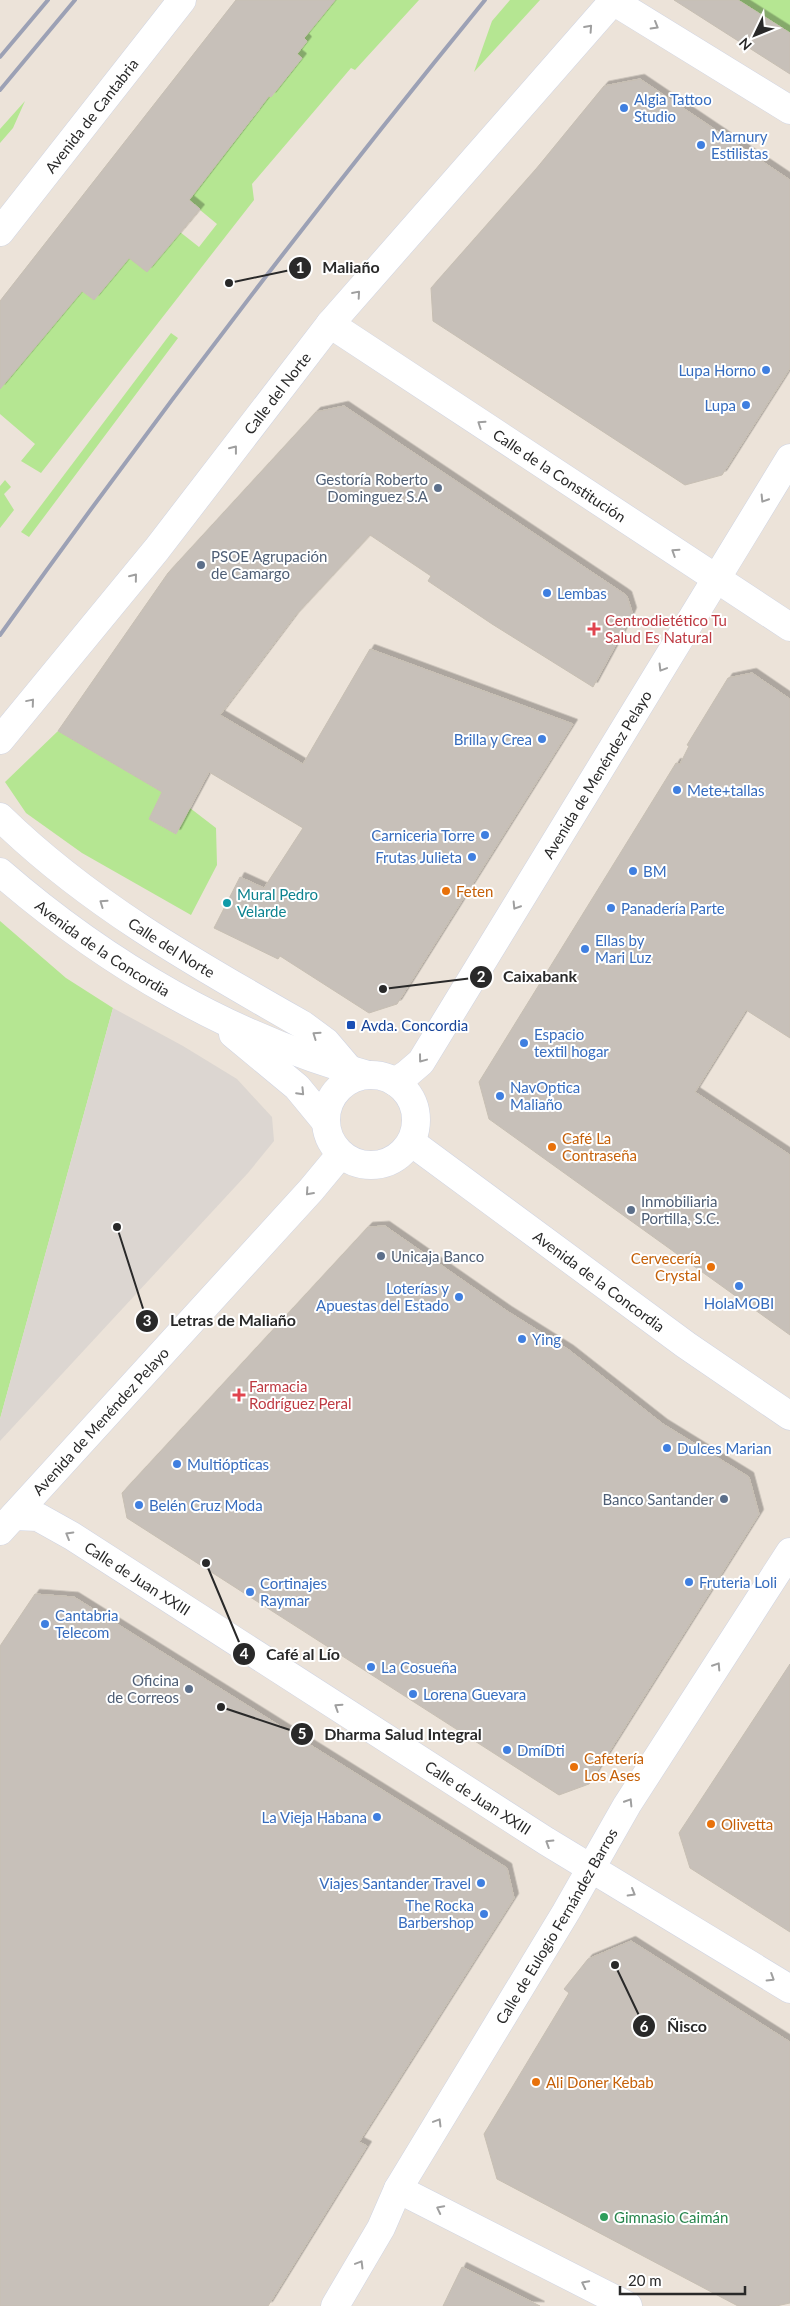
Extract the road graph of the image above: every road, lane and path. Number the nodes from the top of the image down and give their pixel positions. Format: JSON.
{"nodes":[{"id":1,"x":182,"y":0,"type":"edge"},
{"id":2,"x":614,"y":1,"type":"edge"},
{"id":3,"x":790,"y":110,"type":"edge"},
{"id":4,"x":0,"y":232,"type":"edge"},
{"id":5,"x":330,"y":324,"type":"junction"},
{"id":6,"x":790,"y":458,"type":"edge"},
{"id":7,"x":716,"y":578,"type":"junction"},
{"id":8,"x":790,"y":627,"type":"edge"},
{"id":9,"x":0,"y":740,"type":"edge"},
{"id":10,"x":0,"y":818,"type":"edge"},
{"id":11,"x":0,"y":872,"type":"edge"},
{"id":12,"x":211,"y":1016,"type":"junction"},
{"id":13,"x":359,"y":1072,"type":"junction"},
{"id":14,"x":395,"y":1082,"type":"junction"},
{"id":15,"x":325,"y":1121,"type":"junction"},
{"id":16,"x":411,"y":1142,"type":"junction"},
{"id":17,"x":340,"y":1155,"type":"junction"},
{"id":18,"x":790,"y":1416,"type":"edge"},
{"id":19,"x":7,"y":1523,"type":"edge"},
{"id":20,"x":790,"y":1552,"type":"edge"},
{"id":21,"x":590,"y":1868,"type":"junction"},
{"id":22,"x":790,"y":1989,"type":"edge"},
{"id":23,"x":398,"y":2189,"type":"junction"},
{"id":24,"x":335,"y":2306,"type":"edge"},
{"id":25,"x":628,"y":2306,"type":"edge"}],
"edges":[{"from":1,"to":4,"type":"street","name":"Avenida de Cantabria"},
{"from":2,"to":3,"type":"street","one_way":true},
{"from":5,"to":2,"type":"street","name":"Calle del Norte","one_way":true},
{"from":7,"to":5,"type":"street","name":"Calle de la Constitución","one_way":true},
{"from":9,"to":5,"type":"street","name":"Calle del Norte","one_way":true},
{"from":6,"to":7,"type":"street","name":"Avenida de Menéndez Pelayo","one_way":true},
{"from":7,"to":8,"type":"street","name":"Calle de la Constitución"},
{"from":7,"to":14,"type":"street","name":"Avenida de Menéndez Pelayo","one_way":true},
{"from":13,"to":10,"type":"street","name":"Calle del Norte","one_way":true},
{"from":11,"to":12,"type":"street","name":"Avenida de la Concordia"},
{"from":12,"to":13,"type":"street","name":"Avenida de la Concordia"},
{"from":12,"to":15,"type":"street","name":"Avenida de la Concordia","one_way":true},
{"from":13,"to":14,"type":"street"},
{"from":13,"to":15,"type":"street"},
{"from":14,"to":16,"type":"street"},
{"from":15,"to":17,"type":"street"},
{"from":16,"to":17,"type":"street"},
{"from":16,"to":18,"type":"street","name":"Avenida de la Concordia"},
{"from":17,"to":19,"type":"street","name":"Avenida de Menéndez Pelayo","one_way":true},
{"from":21,"to":19,"type":"street","name":"Calle de Juan XXIII","one_way":true},
{"from":21,"to":20,"type":"street","name":"Calle de Eulogio Fernández Barros","one_way":true},
{"from":21,"to":22,"type":"street","name":"Calle de Juan XXIII","one_way":true},
{"from":23,"to":21,"type":"street","name":"Calle de Eulogio Fernández Barros","one_way":true},
{"from":24,"to":23,"type":"street","name":"Calle de Eulogio Fernández Barros","one_way":true},
{"from":25,"to":23,"type":"street","one_way":true}]}
